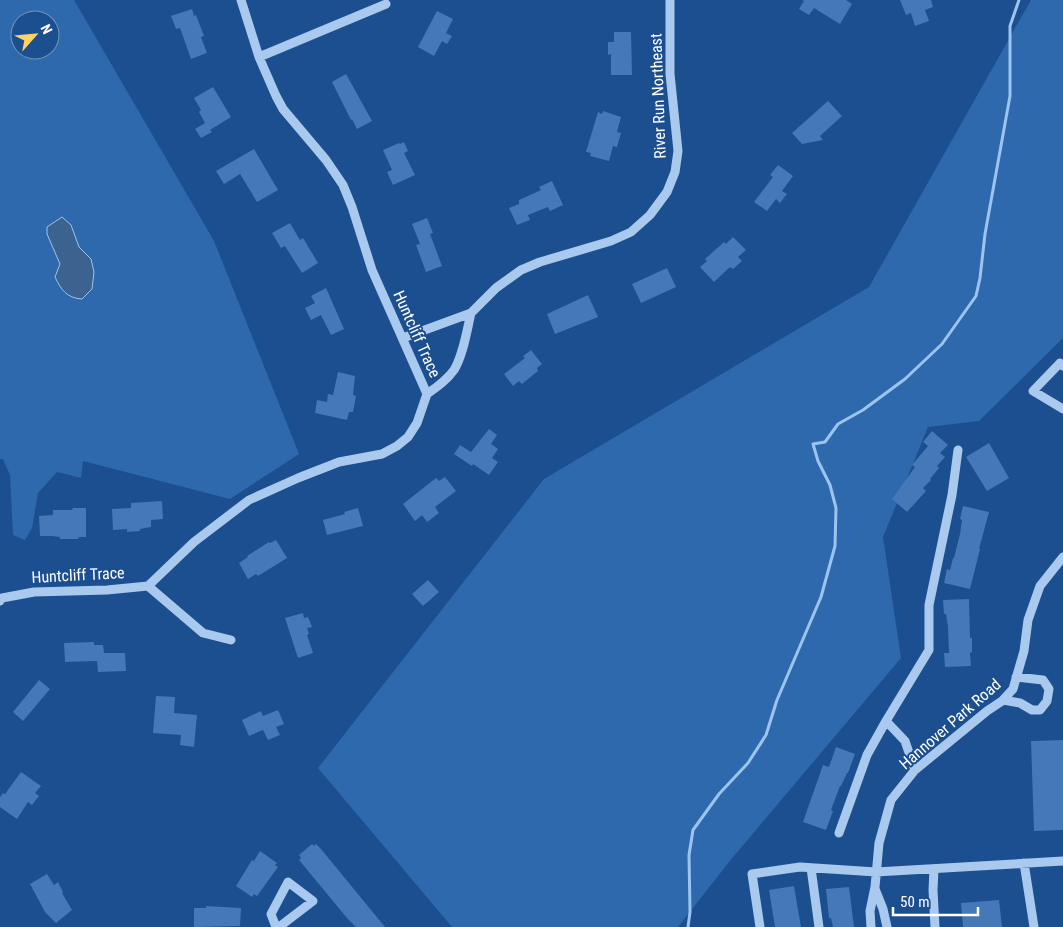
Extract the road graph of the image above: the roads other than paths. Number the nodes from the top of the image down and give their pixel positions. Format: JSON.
{"nodes":[{"id":1,"x":241,"y":0,"type":"edge"},
{"id":2,"x":670,"y":0,"type":"edge"},
{"id":3,"x":386,"y":4,"type":"dead end"},
{"id":4,"x":259,"y":57,"type":"junction"},
{"id":5,"x":472,"y":313,"type":"junction"},
{"id":6,"x":403,"y":338,"type":"junction"},
{"id":7,"x":1063,"y":366,"type":"edge"},
{"id":8,"x":427,"y":394,"type":"junction"},
{"id":9,"x":1063,"y":409,"type":"edge"},
{"id":10,"x":958,"y":450,"type":"dead end"},
{"id":11,"x":1063,"y":557,"type":"edge"},
{"id":12,"x":148,"y":586,"type":"junction"},
{"id":13,"x":1,"y":599,"type":"edge"},
{"id":14,"x":231,"y":640,"type":"dead end"},
{"id":15,"x":1016,"y":677,"type":"junction"},
{"id":16,"x":1003,"y":700,"type":"junction"},
{"id":17,"x":886,"y":721,"type":"junction"},
{"id":18,"x":915,"y":770,"type":"junction"},
{"id":19,"x":839,"y":833,"type":"dead end"},
{"id":20,"x":1063,"y":861,"type":"edge"},
{"id":21,"x":1024,"y":863,"type":"junction"},
{"id":22,"x":812,"y":868,"type":"junction"},
{"id":23,"x":934,"y":869,"type":"junction"},
{"id":24,"x":876,"y":872,"type":"junction"},
{"id":25,"x":875,"y":887,"type":"junction"},
{"id":26,"x":278,"y":927,"type":"edge"},
{"id":27,"x":760,"y":927,"type":"edge"},
{"id":28,"x":819,"y":927,"type":"edge"},
{"id":29,"x":871,"y":927,"type":"edge"},
{"id":30,"x":887,"y":927,"type":"edge"},
{"id":31,"x":935,"y":927,"type":"edge"},
{"id":32,"x":1034,"y":927,"type":"edge"}],
"edges":[{"from":1,"to":4,"type":"street","name":"Huntcliff Trace"},
{"from":2,"to":5,"type":"street","name":"River Run Northeast"},
{"from":3,"to":4,"type":"street"},
{"from":4,"to":6,"type":"street","name":"Huntcliff Trace"},
{"from":5,"to":6,"type":"street","name":"River Run Northeast"},
{"from":5,"to":8,"type":"street","name":"River Run Northeast"},
{"from":6,"to":8,"type":"street","name":"Huntcliff Trace"},
{"from":7,"to":9,"type":"street"},
{"from":8,"to":12,"type":"street","name":"Huntcliff Trace"},
{"from":10,"to":17,"type":"street"},
{"from":11,"to":15,"type":"street","name":"Hannover Park Road"},
{"from":12,"to":13,"type":"street","name":"Huntcliff Trace"},
{"from":12,"to":14,"type":"street"},
{"from":15,"to":16,"type":"street","name":"Hannover Park Road"},
{"from":15,"to":16,"type":"street"},
{"from":16,"to":18,"type":"street","name":"Hannover Park Road"},
{"from":17,"to":18,"type":"street"},
{"from":17,"to":19,"type":"street"},
{"from":18,"to":24,"type":"street","name":"Hannover Park Road"},
{"from":20,"to":21,"type":"street"},
{"from":21,"to":23,"type":"street"},
{"from":21,"to":32,"type":"street"},
{"from":22,"to":24,"type":"street"},
{"from":22,"to":27,"type":"street"},
{"from":22,"to":28,"type":"street"},
{"from":23,"to":24,"type":"street"},
{"from":23,"to":31,"type":"street"},
{"from":24,"to":25,"type":"street","name":"Hannover Park Road"},
{"from":25,"to":29,"type":"street","name":"Hannover Park Road"},
{"from":25,"to":30,"type":"street","name":"Hannover Park Road"},
{"from":26,"to":26,"type":"street"}]}
